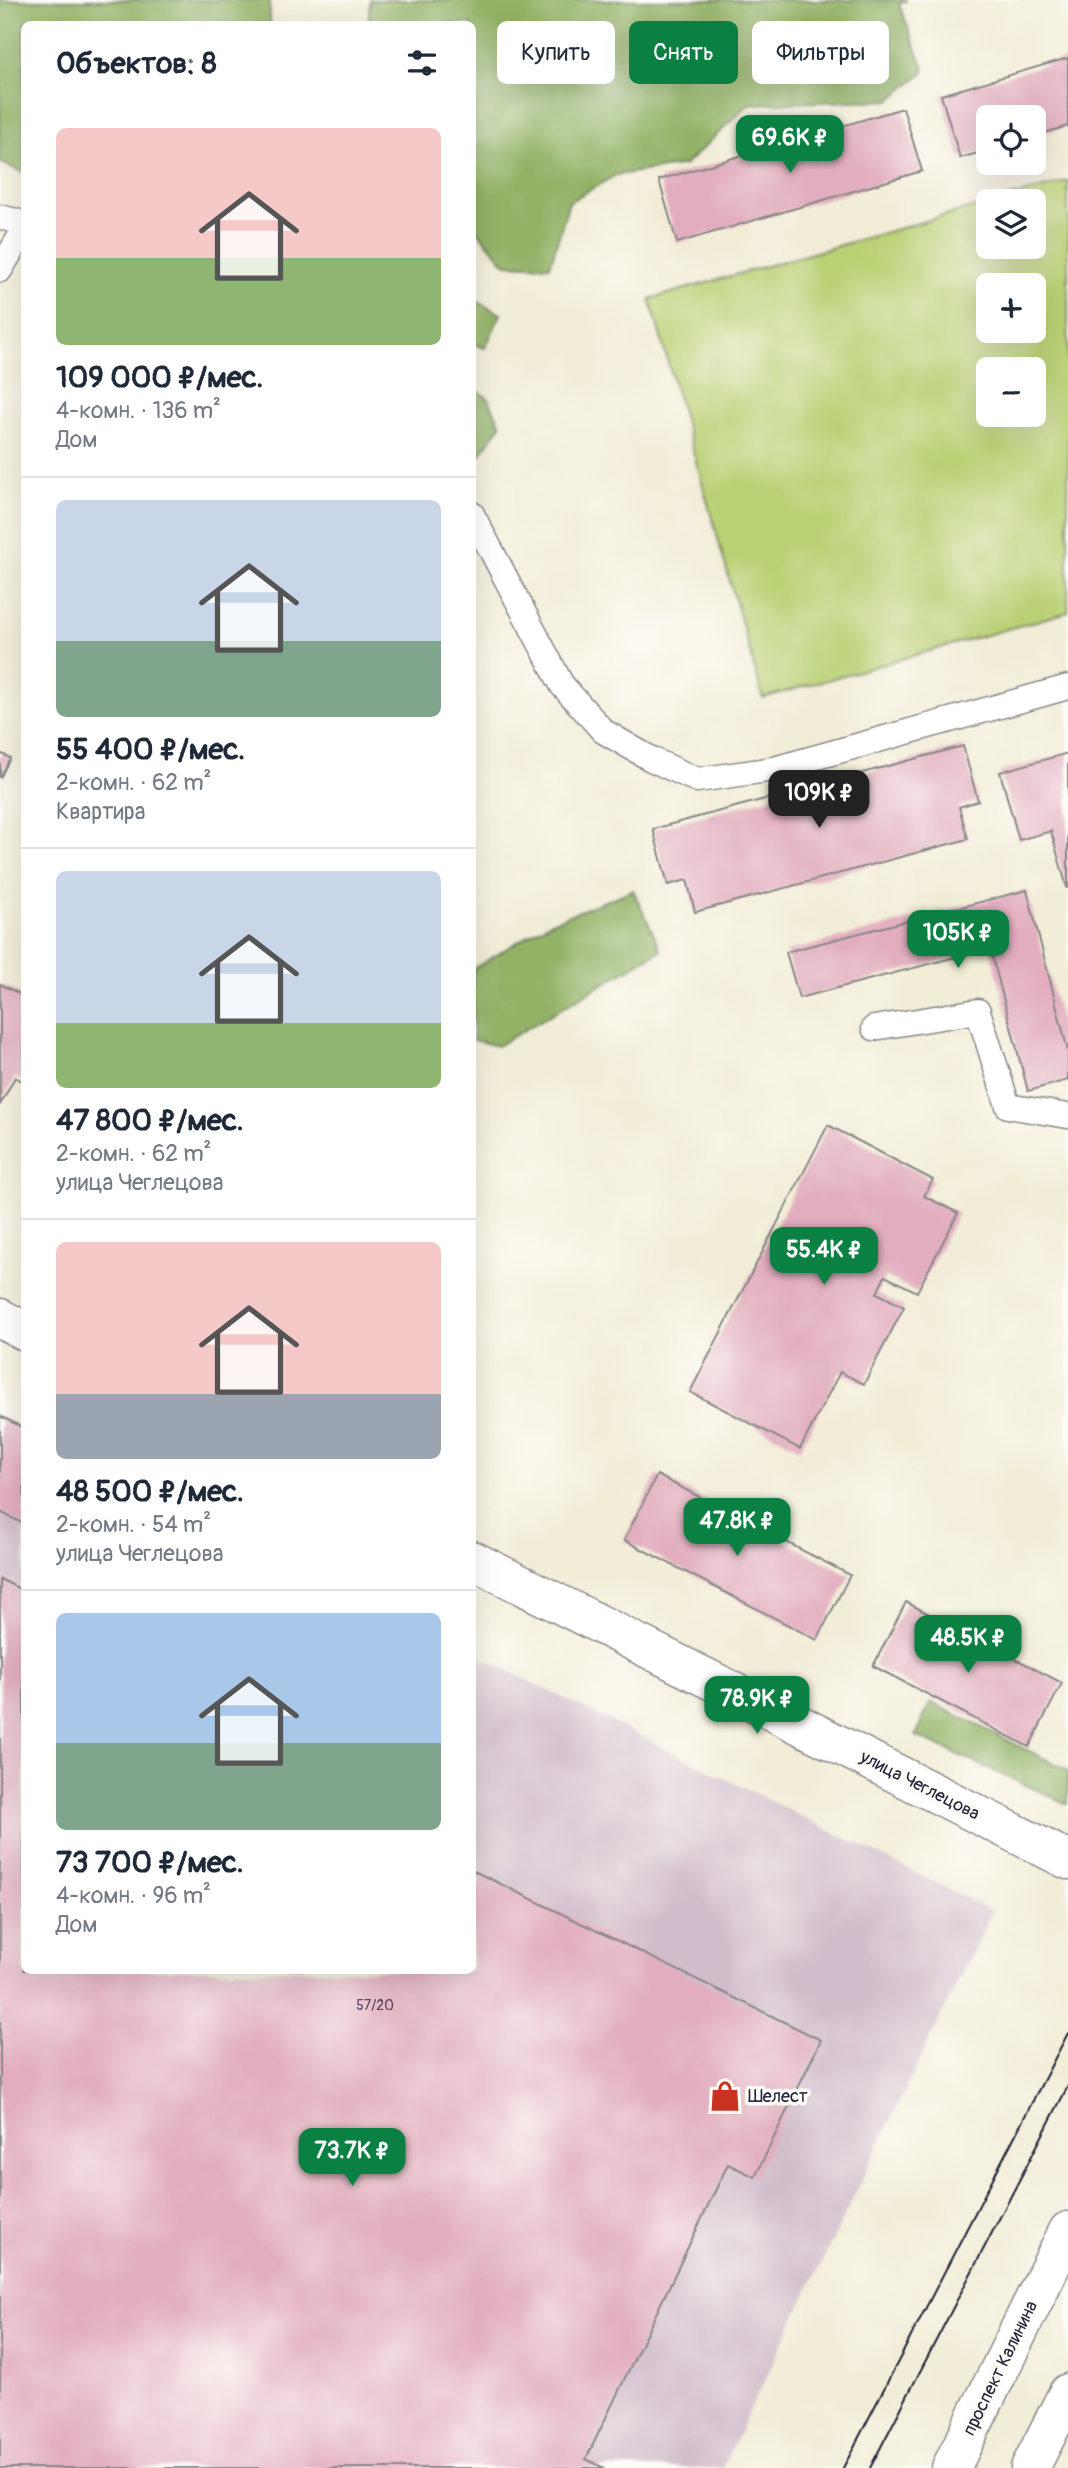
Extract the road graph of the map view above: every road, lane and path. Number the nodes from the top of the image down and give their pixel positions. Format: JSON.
{"nodes":[{"id":1,"x":0,"y":217,"type":"edge"},
{"id":2,"x":21,"y":222,"type":"edge"},
{"id":3,"x":21,"y":235,"type":"edge"},
{"id":4,"x":0,"y":270,"type":"edge"},
{"id":5,"x":476,"y":522,"type":"edge"},
{"id":6,"x":1068,"y":688,"type":"edge"},
{"id":7,"x":874,"y":1028,"type":"dead end"},
{"id":8,"x":1068,"y":1116,"type":"edge"},
{"id":9,"x":0,"y":1318,"type":"edge"},
{"id":10,"x":21,"y":1329,"type":"edge"},
{"id":11,"x":476,"y":1562,"type":"edge"},
{"id":12,"x":1066,"y":1853,"type":"edge"},
{"id":13,"x":1068,"y":2231,"type":"edge"},
{"id":14,"x":1068,"y":2393,"type":"edge"},
{"id":15,"x":951,"y":2468,"type":"edge"},
{"id":16,"x":1030,"y":2468,"type":"edge"}],
"edges":[{"from":1,"to":2,"type":"lane"},
{"from":3,"to":4,"type":"lane"},
{"from":5,"to":6,"type":"lane"},
{"from":7,"to":8,"type":"lane"},
{"from":9,"to":10,"type":"street"},
{"from":11,"to":12,"type":"street","name":"улица Чеглецова"},
{"from":13,"to":15,"type":"street","name":"проспект Калинина"},
{"from":14,"to":16,"type":"street"}]}
